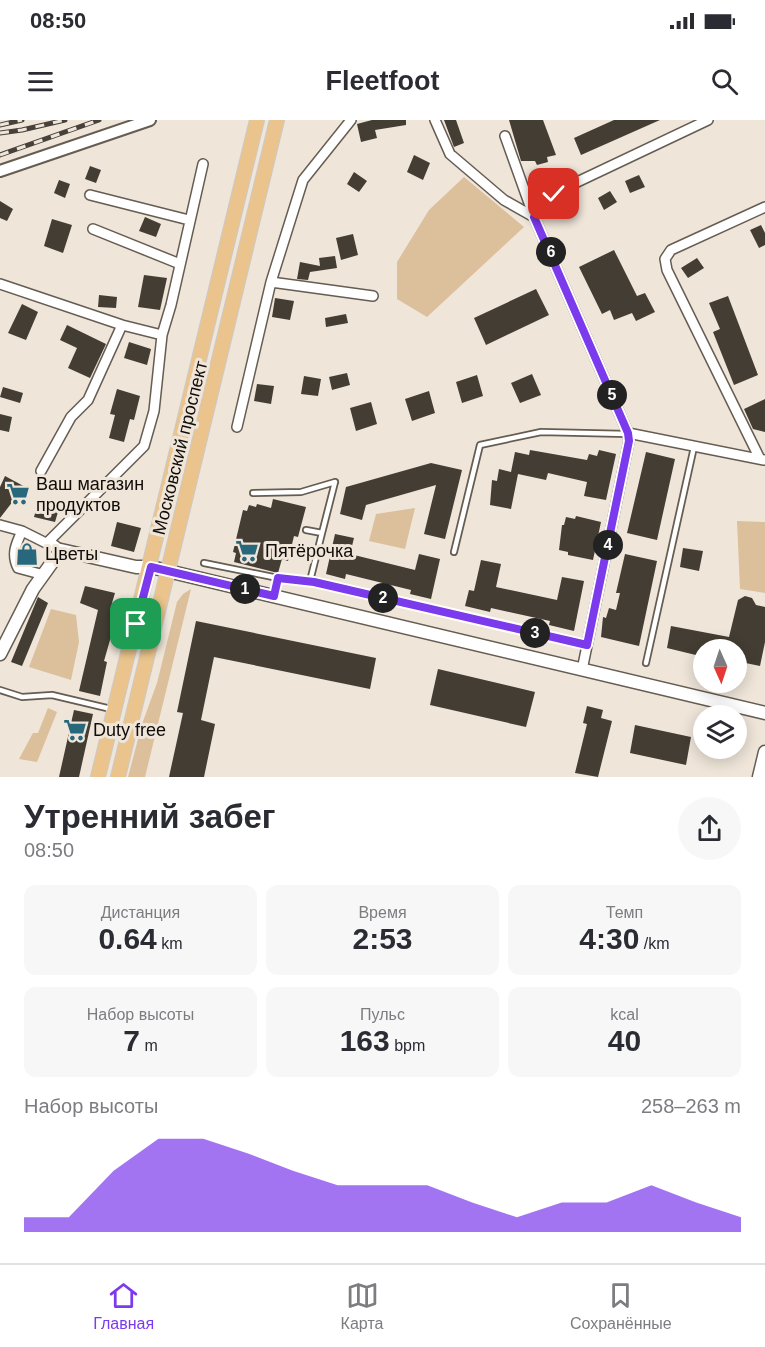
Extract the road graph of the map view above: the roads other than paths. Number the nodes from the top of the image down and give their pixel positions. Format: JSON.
{"nodes":[{"id":1,"x":150,"y":120,"type":"edge"},
{"id":2,"x":256,"y":120,"type":"edge"},
{"id":3,"x":351,"y":120,"type":"edge"},
{"id":4,"x":435,"y":120,"type":"edge"},
{"id":5,"x":708,"y":120,"type":"edge"},
{"id":6,"x":277,"y":122,"type":"edge"},
{"id":7,"x":505,"y":136,"type":"dead end"},
{"id":8,"x":203,"y":164,"type":"dead end"},
{"id":9,"x":0,"y":171,"type":"edge"},
{"id":10,"x":90,"y":195,"type":"dead end"},
{"id":11,"x":765,"y":207,"type":"edge"},
{"id":12,"x":534,"y":217,"type":"junction"},
{"id":13,"x":189,"y":220,"type":"junction"},
{"id":14,"x":93,"y":229,"type":"dead end"},
{"id":15,"x":180,"y":264,"type":"junction"},
{"id":16,"x":271,"y":282,"type":"junction"},
{"id":17,"x":0,"y":284,"type":"edge"},
{"id":18,"x":373,"y":296,"type":"dead end"},
{"id":19,"x":122,"y":325,"type":"junction"},
{"id":20,"x":162,"y":335,"type":"junction"},
{"id":21,"x":237,"y":427,"type":"dead end"},
{"id":22,"x":628,"y":434,"type":"junction"},
{"id":23,"x":694,"y":447,"type":"junction"},
{"id":24,"x":762,"y":460,"type":"edge"},
{"id":25,"x":41,"y":471,"type":"dead end"},
{"id":26,"x":253,"y":493,"type":"dead end"},
{"id":27,"x":0,"y":525,"type":"edge"},
{"id":28,"x":306,"y":530,"type":"dead end"},
{"id":29,"x":22,"y":531,"type":"junction"},
{"id":30,"x":322,"y":533,"type":"junction"},
{"id":31,"x":61,"y":550,"type":"junction"},
{"id":32,"x":454,"y":552,"type":"dead end"},
{"id":33,"x":204,"y":563,"type":"dead end"},
{"id":34,"x":151,"y":567,"type":"junction"},
{"id":35,"x":168,"y":571,"type":"junction"},
{"id":36,"x":44,"y":574,"type":"junction"},
{"id":37,"x":278,"y":578,"type":"junction"},
{"id":38,"x":310,"y":581,"type":"junction"},
{"id":39,"x":274,"y":596,"type":"junction"},
{"id":40,"x":587,"y":645,"type":"junction"},
{"id":41,"x":1,"y":651,"type":"edge"},
{"id":42,"x":646,"y":663,"type":"dead end"},
{"id":43,"x":582,"y":670,"type":"junction"},
{"id":44,"x":0,"y":690,"type":"edge"},
{"id":45,"x":115,"y":710,"type":"junction"},
{"id":46,"x":765,"y":713,"type":"edge"},
{"id":47,"x":765,"y":752,"type":"edge"},
{"id":48,"x":98,"y":777,"type":"edge"},
{"id":49,"x":118,"y":777,"type":"edge"},
{"id":50,"x":759,"y":777,"type":"edge"}],
"edges":[{"from":1,"to":9,"type":"street"},
{"from":2,"to":34,"type":"main road","name":"Московский проспект"},
{"from":3,"to":16,"type":"street"},
{"from":4,"to":12,"type":"street"},
{"from":5,"to":12,"type":"street"},
{"from":6,"to":35,"type":"main road","name":"Московский проспект"},
{"from":7,"to":12,"type":"street"},
{"from":8,"to":13,"type":"street"},
{"from":10,"to":13,"type":"street"},
{"from":11,"to":24,"type":"street"},
{"from":12,"to":22,"type":"street"},
{"from":13,"to":15,"type":"street"},
{"from":14,"to":15,"type":"street"},
{"from":15,"to":20,"type":"street"},
{"from":16,"to":18,"type":"street"},
{"from":16,"to":21,"type":"street"},
{"from":17,"to":19,"type":"street"},
{"from":19,"to":20,"type":"street"},
{"from":19,"to":25,"type":"street"},
{"from":20,"to":31,"type":"street"},
{"from":22,"to":23,"type":"street"},
{"from":22,"to":32,"type":"lane"},
{"from":22,"to":40,"type":"street"},
{"from":23,"to":24,"type":"street"},
{"from":23,"to":42,"type":"lane"},
{"from":26,"to":30,"type":"lane"},
{"from":27,"to":29,"type":"street"},
{"from":28,"to":30,"type":"lane"},
{"from":29,"to":31,"type":"street"},
{"from":29,"to":36,"type":"street"},
{"from":30,"to":38,"type":"lane"},
{"from":31,"to":34,"type":"main road"},
{"from":31,"to":36,"type":"main road"},
{"from":33,"to":37,"type":"lane"},
{"from":34,"to":35,"type":"main road"},
{"from":34,"to":45,"type":"main road","name":"Московский проспект"},
{"from":35,"to":39,"type":"main road"},
{"from":35,"to":49,"type":"main road","name":"Московский проспект"},
{"from":36,"to":41,"type":"main road"},
{"from":37,"to":38,"type":"lane"},
{"from":37,"to":39,"type":"lane"},
{"from":38,"to":40,"type":"lane"},
{"from":39,"to":43,"type":"main road"},
{"from":40,"to":43,"type":"street"},
{"from":43,"to":46,"type":"main road"},
{"from":44,"to":45,"type":"lane"},
{"from":45,"to":48,"type":"main road","name":"Московский проспект"},
{"from":47,"to":50,"type":"main road"}]}
